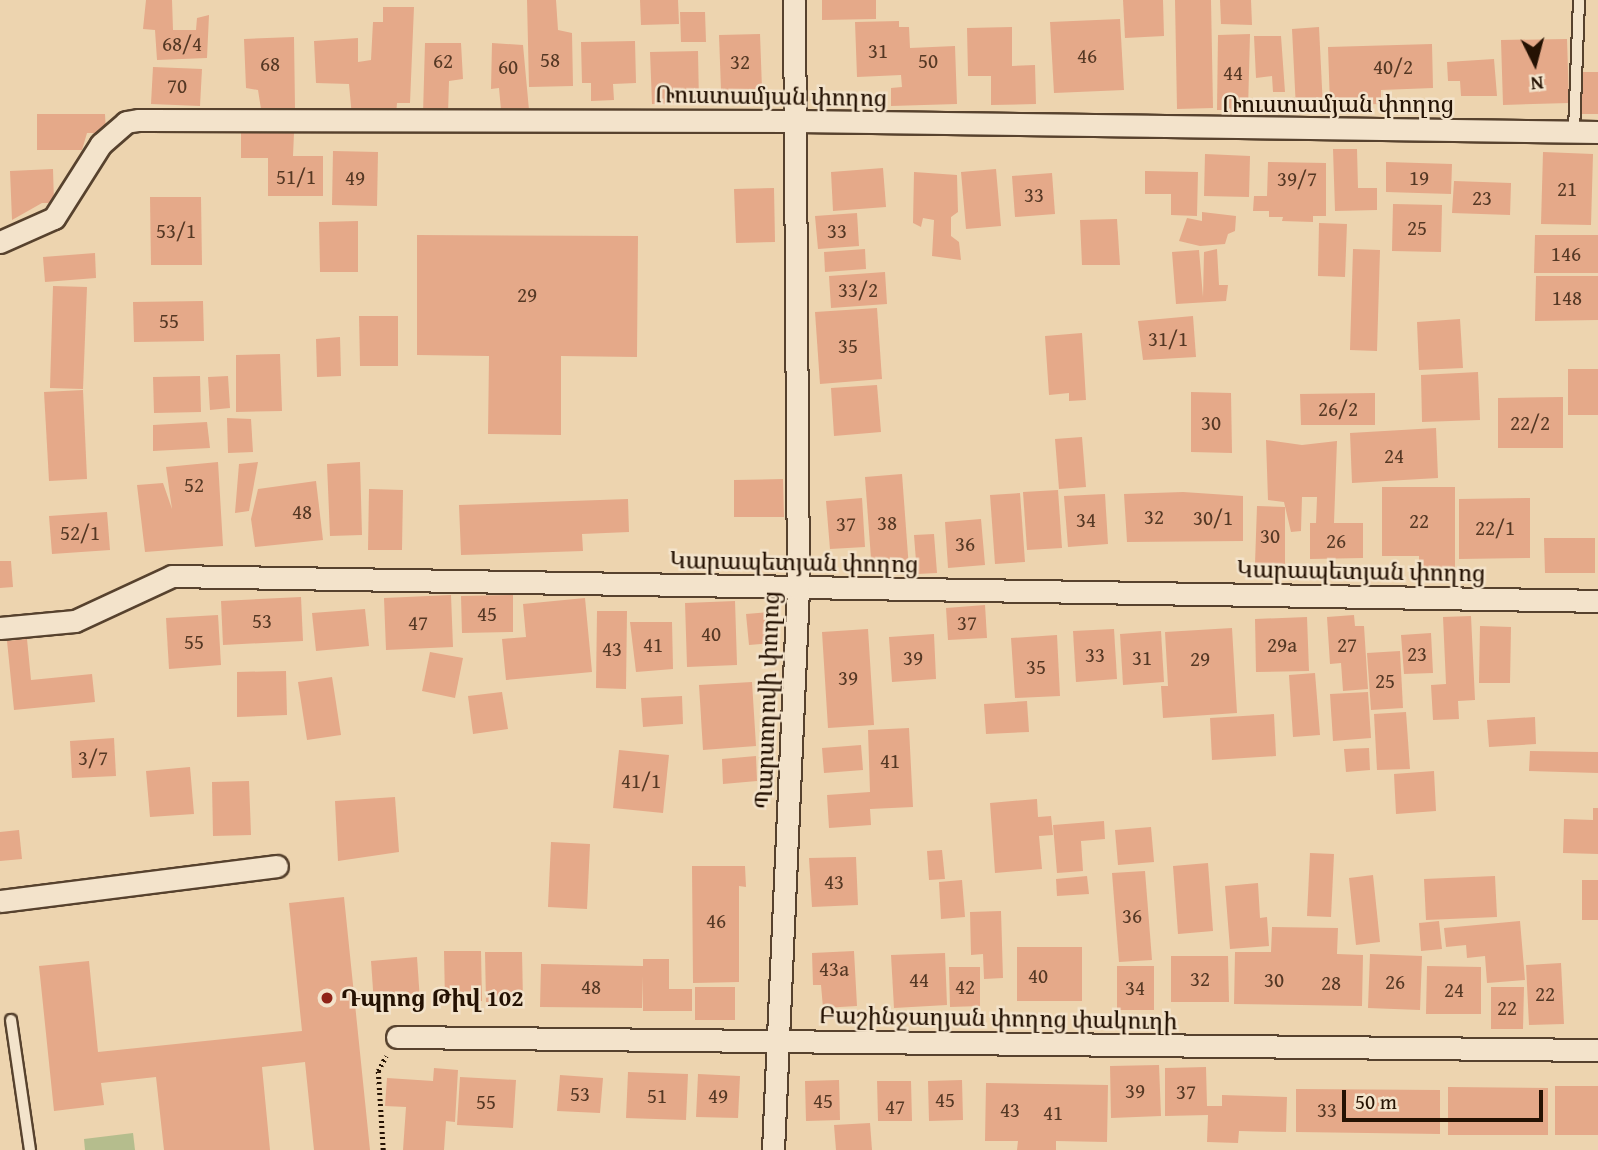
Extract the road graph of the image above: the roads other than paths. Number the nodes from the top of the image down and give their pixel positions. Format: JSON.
{"nodes":[{"id":1,"x":794,"y":0,"type":"edge"},
{"id":2,"x":1579,"y":0,"type":"edge"},
{"id":3,"x":797,"y":121,"type":"junction"},
{"id":4,"x":1574,"y":131,"type":"junction"},
{"id":5,"x":1598,"y":132,"type":"edge"},
{"id":6,"x":0,"y":242,"type":"edge"},
{"id":7,"x":798,"y":588,"type":"junction"},
{"id":8,"x":1598,"y":601,"type":"edge"},
{"id":9,"x":0,"y":628,"type":"edge"},
{"id":10,"x":276,"y":866,"type":"dead end"},
{"id":11,"x":0,"y":901,"type":"edge"},
{"id":12,"x":11,"y":1020,"type":"dead end"},
{"id":13,"x":397,"y":1037,"type":"road end"},
{"id":14,"x":779,"y":1042,"type":"junction"},
{"id":15,"x":1598,"y":1050,"type":"edge"},
{"id":16,"x":30,"y":1150,"type":"edge"},
{"id":17,"x":774,"y":1150,"type":"edge"}],
"edges":[{"from":1,"to":3,"type":"street","name":"Պարսողովի փողոց"},
{"from":2,"to":4,"type":"lane"},
{"from":3,"to":4,"type":"street","name":"Ռուստամյան փողոց"},
{"from":3,"to":6,"type":"street","name":"Ռուստամյան փողոց"},
{"from":3,"to":7,"type":"street","name":"Պարսողովի փողոց"},
{"from":4,"to":5,"type":"street","name":"Ռուստամյան փողոց"},
{"from":7,"to":8,"type":"street","name":"Կարապետյան փողոց"},
{"from":7,"to":9,"type":"street","name":"Կարապետյան փողոց"},
{"from":7,"to":14,"type":"street","name":"Պարսողովի փողոց"},
{"from":10,"to":11,"type":"street"},
{"from":12,"to":16,"type":"lane"},
{"from":13,"to":14,"type":"street","name":"Բաշինջաղյան փողոց փակուղի"},
{"from":14,"to":15,"type":"street","name":"Բաշինջաղյան փողոց փակուղի"},
{"from":14,"to":17,"type":"street","name":"Պարսողովի փողոց"}]}
